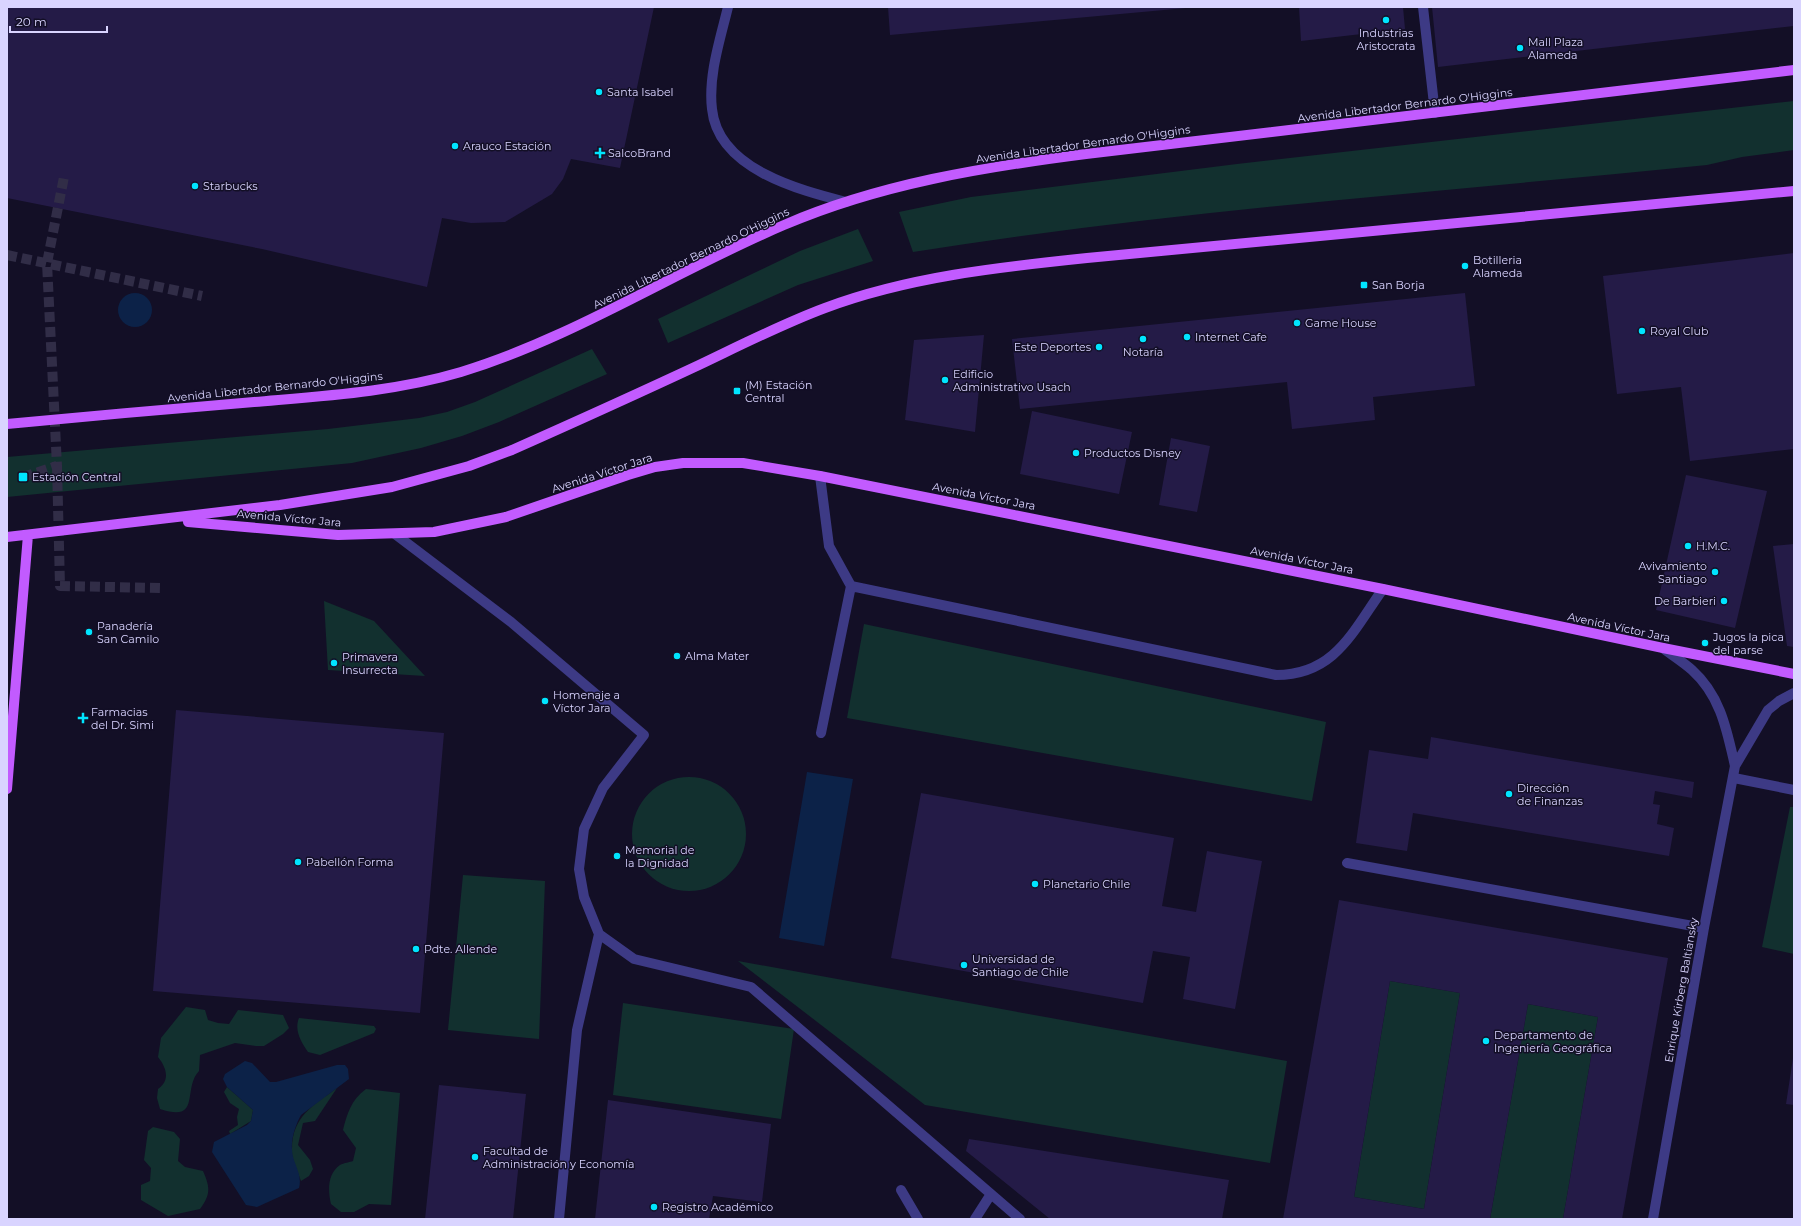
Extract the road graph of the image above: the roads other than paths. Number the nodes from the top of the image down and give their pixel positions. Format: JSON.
{"nodes":[{"id":1,"x":728,"y":7,"type":"edge"},
{"id":2,"x":1423,"y":7,"type":"edge"},
{"id":3,"x":1794,"y":70,"type":"edge"},
{"id":4,"x":1435,"y":113,"type":"junction"},
{"id":5,"x":1794,"y":191,"type":"edge"},
{"id":6,"x":846,"y":202,"type":"junction"},
{"id":7,"x":7,"y":424,"type":"edge"},
{"id":8,"x":820,"y":476,"type":"junction"},
{"id":9,"x":168,"y":520,"type":"junction"},
{"id":10,"x":395,"y":534,"type":"junction"},
{"id":11,"x":28,"y":535,"type":"junction"},
{"id":12,"x":7,"y":537,"type":"edge"},
{"id":13,"x":851,"y":586,"type":"junction"},
{"id":14,"x":1383,"y":589,"type":"junction"},
{"id":15,"x":1663,"y":648,"type":"junction"},
{"id":16,"x":1794,"y":674,"type":"edge"},
{"id":17,"x":1794,"y":693,"type":"edge"},
{"id":18,"x":821,"y":733,"type":"dead end"},
{"id":19,"x":1735,"y":766,"type":"junction"},
{"id":20,"x":1734,"y":778,"type":"junction"},
{"id":21,"x":7,"y":789,"type":"edge"},
{"id":22,"x":1794,"y":790,"type":"edge"},
{"id":23,"x":1346,"y":863,"type":"dead end"},
{"id":24,"x":1704,"y":928,"type":"junction"},
{"id":25,"x":599,"y":934,"type":"junction"},
{"id":26,"x":901,"y":1190,"type":"dead end"},
{"id":27,"x":991,"y":1194,"type":"junction"},
{"id":28,"x":559,"y":1219,"type":"edge"},
{"id":29,"x":918,"y":1219,"type":"edge"},
{"id":30,"x":975,"y":1219,"type":"edge"},
{"id":31,"x":1020,"y":1219,"type":"edge"},
{"id":32,"x":1653,"y":1219,"type":"edge"}],
"edges":[{"from":1,"to":6,"type":"street"},
{"from":2,"to":4,"type":"street"},
{"from":3,"to":4,"type":"main road","name":"Avenida Libertador Bernardo O'Higgins"},
{"from":4,"to":6,"type":"main road","name":"Avenida Libertador Bernardo O'Higgins"},
{"from":5,"to":9,"type":"main road"},
{"from":6,"to":7,"type":"main road","name":"Avenida Libertador Bernardo O'Higgins"},
{"from":8,"to":10,"type":"main road","name":"Avenida Víctor Jara"},
{"from":8,"to":13,"type":"street"},
{"from":8,"to":14,"type":"main road","name":"Avenida Víctor Jara"},
{"from":9,"to":10,"type":"main road","name":"Avenida Víctor Jara"},
{"from":9,"to":11,"type":"main road"},
{"from":10,"to":25,"type":"street"},
{"from":11,"to":12,"type":"main road"},
{"from":11,"to":21,"type":"main road"},
{"from":13,"to":14,"type":"street"},
{"from":13,"to":18,"type":"street"},
{"from":14,"to":15,"type":"main road","name":"Avenida Víctor Jara"},
{"from":15,"to":16,"type":"main road","name":"Avenida Víctor Jara"},
{"from":15,"to":19,"type":"street","name":"Enrique Kirberg Baltiansky"},
{"from":17,"to":19,"type":"street","name":"Enrique Kirberg Baltiansky"},
{"from":19,"to":20,"type":"street","name":"Enrique Kirberg Baltiansky"},
{"from":20,"to":22,"type":"street"},
{"from":20,"to":24,"type":"street","name":"Enrique Kirberg Baltiansky"},
{"from":23,"to":24,"type":"street"},
{"from":24,"to":32,"type":"street","name":"Enrique Kirberg Baltiansky"},
{"from":25,"to":27,"type":"street"},
{"from":25,"to":28,"type":"street"},
{"from":26,"to":29,"type":"street"},
{"from":27,"to":30,"type":"street"},
{"from":27,"to":31,"type":"street"}]}
